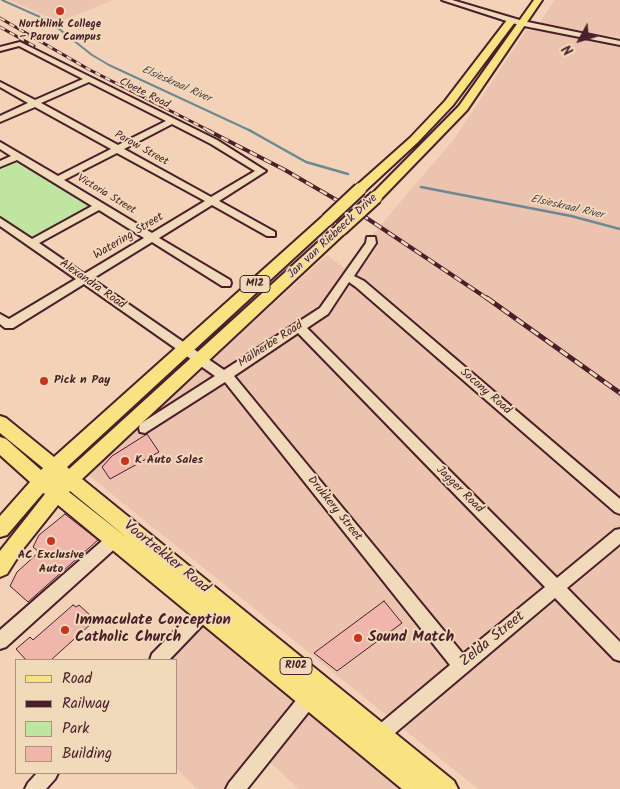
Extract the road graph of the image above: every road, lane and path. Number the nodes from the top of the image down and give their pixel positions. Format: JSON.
{"nodes":[{"id":1,"x":445,"y":0,"type":"edge"},
{"id":2,"x":526,"y":0,"type":"edge"},
{"id":3,"x":538,"y":0,"type":"edge"},
{"id":4,"x":517,"y":22,"type":"junction"},
{"id":5,"x":620,"y":43,"type":"edge"},
{"id":6,"x":0,"y":49,"type":"edge"},
{"id":7,"x":89,"y":79,"type":"junction"},
{"id":8,"x":0,"y":84,"type":"edge"},
{"id":9,"x":35,"y":103,"type":"junction"},
{"id":10,"x":0,"y":119,"type":"edge"},
{"id":11,"x":172,"y":121,"type":"junction"},
{"id":12,"x":0,"y":144,"type":"edge"},
{"id":13,"x":118,"y":149,"type":"junction"},
{"id":14,"x":18,"y":156,"type":"junction"},
{"id":15,"x":0,"y":164,"type":"edge"},
{"id":16,"x":261,"y":171,"type":"joint"},
{"id":17,"x":57,"y":180,"type":"junction"},
{"id":18,"x":212,"y":201,"type":"junction"},
{"id":19,"x":99,"y":206,"type":"junction"},
{"id":20,"x":0,"y":221,"type":"edge"},
{"id":21,"x":271,"y":234,"type":"dead end"},
{"id":22,"x":152,"y":238,"type":"junction"},
{"id":23,"x":371,"y":239,"type":"dead end"},
{"id":24,"x":32,"y":243,"type":"junction"},
{"id":25,"x":348,"y":278,"type":"junction"},
{"id":26,"x":84,"y":279,"type":"junction"},
{"id":27,"x":226,"y":283,"type":"dead end"},
{"id":28,"x":5,"y":321,"type":"edge"},
{"id":29,"x":299,"y":327,"type":"junction"},
{"id":30,"x":184,"y":349,"type":"junction"},
{"id":31,"x":199,"y":361,"type":"junction"},
{"id":32,"x":223,"y":376,"type":"junction"},
{"id":33,"x":145,"y":428,"type":"dead end"},
{"id":34,"x":2,"y":431,"type":"edge"},
{"id":35,"x":89,"y":436,"type":"junction"},
{"id":36,"x":48,"y":475,"type":"junction"},
{"id":37,"x":64,"y":486,"type":"junction"},
{"id":38,"x":620,"y":508,"type":"edge"},
{"id":39,"x":0,"y":529,"type":"edge"},
{"id":40,"x":620,"y":535,"type":"edge"},
{"id":41,"x":115,"y":539,"type":"junction"},
{"id":42,"x":0,"y":568,"type":"edge"},
{"id":43,"x":556,"y":588,"type":"junction"},
{"id":44,"x":211,"y":606,"type":"junction"},
{"id":45,"x":0,"y":641,"type":"edge"},
{"id":46,"x":620,"y":653,"type":"edge"},
{"id":47,"x":159,"y":659,"type":"edge"},
{"id":48,"x":462,"y":666,"type":"junction"},
{"id":49,"x":314,"y":690,"type":"junction"},
{"id":50,"x":375,"y":740,"type":"junction"},
{"id":51,"x":48,"y":774,"type":"edge"},
{"id":52,"x":436,"y":788,"type":"edge"},
{"id":53,"x":34,"y":789,"type":"edge"},
{"id":54,"x":235,"y":789,"type":"edge"}],
"edges":[{"from":1,"to":4,"type":"street"},
{"from":2,"to":4,"type":"main road","name":"Jan van Riebeeck Drive","number":"M12"},
{"from":3,"to":4,"type":"main road","name":"Jan van Riebeeck Drive","number":"M12"},
{"from":4,"to":5,"type":"street"},
{"from":4,"to":30,"type":"main road","name":"Jan van Riebeeck Drive","number":"M12","bridge":true},
{"from":4,"to":31,"type":"main road","name":"Jan van Riebeeck Drive","number":"M12","bridge":true},
{"from":6,"to":7,"type":"street","name":"Cloete Road"},
{"from":7,"to":9,"type":"street"},
{"from":7,"to":11,"type":"street","name":"Cloete Road"},
{"from":8,"to":9,"type":"street","name":"Parow Street"},
{"from":9,"to":10,"type":"street"},
{"from":9,"to":13,"type":"street","name":"Parow Street"},
{"from":11,"to":13,"type":"street"},
{"from":11,"to":16,"type":"street","name":"Cloete Road"},
{"from":12,"to":14,"type":"street","name":"Victoria Street"},
{"from":13,"to":17,"type":"street"},
{"from":13,"to":18,"type":"street","name":"Parow Street"},
{"from":14,"to":15,"type":"street"},
{"from":14,"to":17,"type":"street","name":"Victoria Street"},
{"from":16,"to":18,"type":"street","name":"Watering Street"},
{"from":17,"to":19,"type":"street","name":"Victoria Street"},
{"from":18,"to":21,"type":"street","name":"Parow Street"},
{"from":18,"to":22,"type":"street","name":"Watering Street"},
{"from":19,"to":22,"type":"street","name":"Victoria Street"},
{"from":19,"to":24,"type":"street"},
{"from":20,"to":24,"type":"street","name":"Alexandra Road"},
{"from":22,"to":26,"type":"street","name":"Watering Street"},
{"from":22,"to":27,"type":"street","name":"Victoria Street"},
{"from":23,"to":25,"type":"street","name":"Malherbe Road"},
{"from":24,"to":26,"type":"street","name":"Alexandra Road"},
{"from":25,"to":29,"type":"street","name":"Malherbe Road"},
{"from":25,"to":38,"type":"street","name":"Socony Road"},
{"from":26,"to":28,"type":"street","name":"Watering Street"},
{"from":26,"to":30,"type":"street","name":"Alexandra Road"},
{"from":29,"to":32,"type":"street","name":"Malherbe Road"},
{"from":29,"to":43,"type":"street","name":"Jagger Road"},
{"from":30,"to":31,"type":"street","name":"Alexandra Road"},
{"from":30,"to":35,"type":"main road","name":"Jan van Riebeeck Drive","number":"M12"},
{"from":31,"to":32,"type":"street","name":"Drukkery Street"},
{"from":31,"to":37,"type":"main road","name":"Jan van Riebeeck Drive","number":"M12"},
{"from":32,"to":33,"type":"street","name":"Malherbe Road"},
{"from":32,"to":48,"type":"street","name":"Drukkery Street"},
{"from":34,"to":35,"type":"main road"},
{"from":34,"to":36,"type":"main road","name":"Voortrekker Road","number":"R102"},
{"from":35,"to":36,"type":"main road","name":"Jan van Riebeeck Drive","number":"M12"},
{"from":36,"to":37,"type":"main road","name":"Voortrekker Road","number":"R102"},
{"from":36,"to":39,"type":"main road","number":"M12"},
{"from":37,"to":41,"type":"main road","name":"Voortrekker Road","number":"R102"},
{"from":37,"to":42,"type":"main road","number":"M12"},
{"from":37,"to":44,"type":"main road","name":"Voortrekker Road","number":"R102"},
{"from":40,"to":43,"type":"street","name":"Zelda Street"},
{"from":41,"to":44,"type":"main road","name":"Voortrekker Road","number":"R102"},
{"from":41,"to":45,"type":"street"},
{"from":43,"to":46,"type":"street","name":"Jagger Road"},
{"from":43,"to":48,"type":"street","name":"Zelda Street"},
{"from":44,"to":47,"type":"street"},
{"from":44,"to":49,"type":"main road","name":"Voortrekker Road","number":"R102"},
{"from":48,"to":50,"type":"street","name":"Zelda Street"},
{"from":49,"to":50,"type":"main road","name":"Voortrekker Road","number":"R102"},
{"from":49,"to":54,"type":"street"},
{"from":50,"to":52,"type":"main road","name":"Voortrekker Road","number":"R102"},
{"from":51,"to":53,"type":"street"}]}
